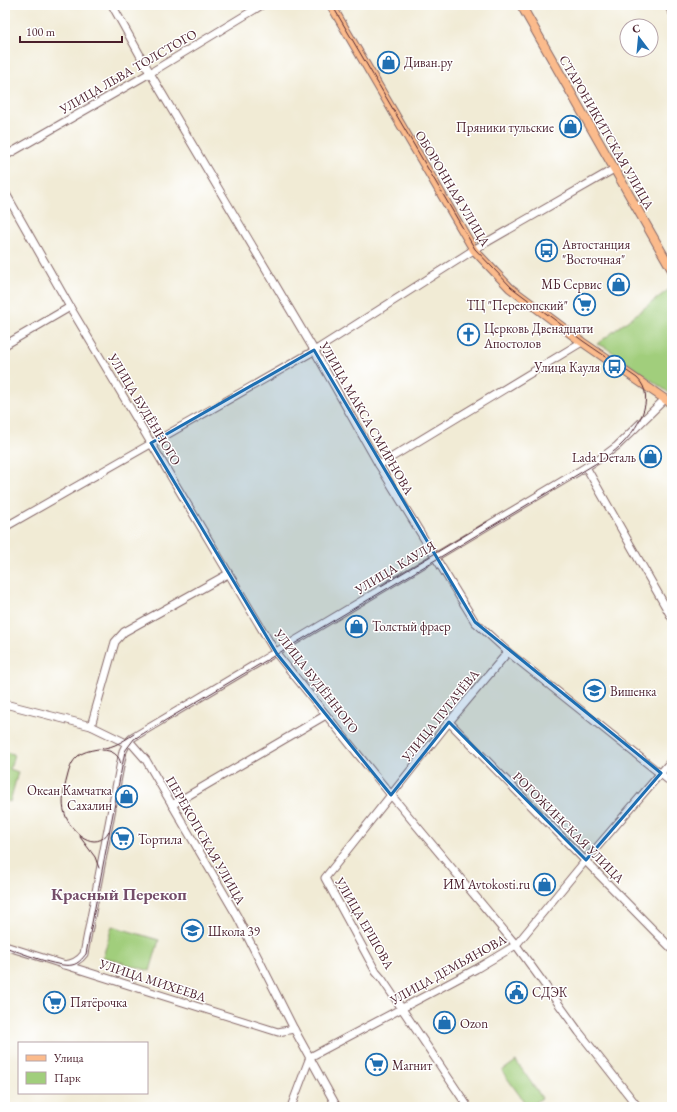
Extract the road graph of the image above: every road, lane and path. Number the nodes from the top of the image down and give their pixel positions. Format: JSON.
{"nodes":[{"id":1,"x":112,"y":5,"type":"edge"},
{"id":2,"x":262,"y":5,"type":"edge"},
{"id":3,"x":330,"y":5,"type":"edge"},
{"id":4,"x":521,"y":5,"type":"edge"},
{"id":5,"x":668,"y":5,"type":"edge"},
{"id":6,"x":672,"y":12,"type":"edge"},
{"id":7,"x":150,"y":74,"type":"junction"},
{"id":8,"x":5,"y":156,"type":"edge"},
{"id":9,"x":614,"y":169,"type":"junction"},
{"id":10,"x":5,"y":192,"type":"edge"},
{"id":11,"x":474,"y":250,"type":"junction"},
{"id":12,"x":672,"y":270,"type":"edge"},
{"id":13,"x":70,"y":307,"type":"junction"},
{"id":14,"x":582,"y":342,"type":"junction"},
{"id":15,"x":5,"y":345,"type":"edge"},
{"id":16,"x":314,"y":350,"type":"junction"},
{"id":17,"x":668,"y":402,"type":"edge"},
{"id":18,"x":151,"y":443,"type":"junction"},
{"id":19,"x":380,"y":465,"type":"junction"},
{"id":20,"x":586,"y":467,"type":"junction"},
{"id":21,"x":5,"y":526,"type":"edge"},
{"id":22,"x":436,"y":556,"type":"junction"},
{"id":23,"x":228,"y":574,"type":"junction"},
{"id":24,"x":672,"y":618,"type":"edge"},
{"id":25,"x":508,"y":652,"type":"junction"},
{"id":26,"x":276,"y":653,"type":"junction"},
{"id":27,"x":5,"y":704,"type":"edge"},
{"id":28,"x":326,"y":715,"type":"junction"},
{"id":29,"x":449,"y":722,"type":"junction"},
{"id":30,"x":91,"y":726,"type":"junction"},
{"id":31,"x":126,"y":742,"type":"junction"},
{"id":32,"x":672,"y":760,"type":"edge"},
{"id":33,"x":661,"y":773,"type":"junction"},
{"id":34,"x":672,"y":783,"type":"edge"},
{"id":35,"x":391,"y":795,"type":"junction"},
{"id":36,"x":172,"y":805,"type":"junction"},
{"id":37,"x":586,"y":860,"type":"junction"},
{"id":38,"x":516,"y":944,"type":"junction"},
{"id":39,"x":5,"y":946,"type":"edge"},
{"id":40,"x":672,"y":949,"type":"edge"},
{"id":41,"x":64,"y":965,"type":"junction"},
{"id":42,"x":403,"y":1008,"type":"junction"},
{"id":43,"x":294,"y":1029,"type":"junction"},
{"id":44,"x":310,"y":1057,"type":"junction"},
{"id":45,"x":291,"y":1107,"type":"edge"},
{"id":46,"x":337,"y":1107,"type":"edge"},
{"id":47,"x":468,"y":1107,"type":"edge"},
{"id":48,"x":638,"y":1107,"type":"edge"}],
"edges":[{"from":1,"to":7,"type":"street","name":"УЛИЦА МАКСА СМИРНОВА"},
{"from":2,"to":7,"type":"street","name":"УЛИЦА ЛЬВА ТОЛСТОГО"},
{"from":3,"to":11,"type":"main road","name":"ОБОРОННАЯ УЛИЦА"},
{"from":4,"to":9,"type":"main road","name":"СТАРОНИКИТСКАЯ УЛИЦА"},
{"from":5,"to":6,"type":"street"},
{"from":7,"to":8,"type":"street","name":"УЛИЦА ЛЬВА ТОЛСТОГО"},
{"from":7,"to":16,"type":"street","name":"УЛИЦА МАКСА СМИРНОВА"},
{"from":9,"to":11,"type":"street"},
{"from":9,"to":12,"type":"main road","name":"СТАРОНИКИТСКАЯ УЛИЦА"},
{"from":10,"to":13,"type":"street","name":"УЛИЦА БУДЁННОГО"},
{"from":11,"to":14,"type":"main road","name":"ОБОРОННАЯ УЛИЦА"},
{"from":11,"to":16,"type":"street"},
{"from":13,"to":15,"type":"street"},
{"from":13,"to":18,"type":"street","name":"УЛИЦА БУДЁННОГО"},
{"from":14,"to":17,"type":"main road","name":"ОБОРОННАЯ УЛИЦА"},
{"from":14,"to":19,"type":"street"},
{"from":16,"to":18,"type":"street"},
{"from":16,"to":19,"type":"street","name":"УЛИЦА МАКСА СМИРНОВА"},
{"from":17,"to":20,"type":"street","name":"УЛИЦА КАУЛЯ"},
{"from":18,"to":21,"type":"street"},
{"from":18,"to":23,"type":"street","name":"УЛИЦА БУДЁННОГО"},
{"from":19,"to":22,"type":"street","name":"УЛИЦА МАКСА СМИРНОВА"},
{"from":20,"to":22,"type":"street","name":"УЛИЦА КАУЛЯ"},
{"from":20,"to":24,"type":"street"},
{"from":22,"to":25,"type":"street","name":"УЛИЦА МАКСА СМИРНОВА"},
{"from":22,"to":26,"type":"street","name":"УЛИЦА КАУЛЯ"},
{"from":23,"to":26,"type":"street","name":"УЛИЦА БУДЁННОГО"},
{"from":23,"to":30,"type":"street"},
{"from":25,"to":29,"type":"street","name":"УЛИЦА ПУГАЧЁВА"},
{"from":25,"to":33,"type":"street","name":"УЛИЦА МАКСА СМИРНОВА"},
{"from":26,"to":28,"type":"street","name":"УЛИЦА БУДЁННОГО"},
{"from":26,"to":31,"type":"street","name":"УЛИЦА КАУЛЯ"},
{"from":27,"to":30,"type":"street"},
{"from":28,"to":35,"type":"street","name":"УЛИЦА БУДЁННОГО"},
{"from":28,"to":36,"type":"street"},
{"from":29,"to":35,"type":"street","name":"УЛИЦА ПУГАЧЁВА"},
{"from":29,"to":37,"type":"street","name":"РОГОЖИНСКАЯ УЛИЦА"},
{"from":30,"to":31,"type":"street"},
{"from":31,"to":36,"type":"street","name":"ПЕРЕКОПСКАЯ УЛИЦА"},
{"from":31,"to":41,"type":"street"},
{"from":32,"to":33,"type":"street","name":"УЛИЦА ДЕМЬЯНОВА"},
{"from":33,"to":34,"type":"street","name":"УЛИЦА МАКСА СМИРНОВА"},
{"from":33,"to":37,"type":"street","name":"УЛИЦА ДЕМЬЯНОВА"},
{"from":35,"to":38,"type":"street","name":"УЛИЦА БУДЁННОГО"},
{"from":35,"to":42,"type":"street","name":"УЛИЦА ЕРШОВА"},
{"from":36,"to":43,"type":"street","name":"ПЕРЕКОПСКАЯ УЛИЦА"},
{"from":37,"to":38,"type":"street","name":"УЛИЦА ДЕМЬЯНОВА"},
{"from":37,"to":40,"type":"street","name":"РОГОЖИНСКАЯ УЛИЦА"},
{"from":38,"to":42,"type":"street","name":"УЛИЦА ДЕМЬЯНОВА"},
{"from":38,"to":48,"type":"street","name":"УЛИЦА БУДЁННОГО"},
{"from":39,"to":41,"type":"street","name":"УЛИЦА МИХЕЕВА"},
{"from":41,"to":43,"type":"street","name":"УЛИЦА МИХЕЕВА"},
{"from":42,"to":44,"type":"street","name":"УЛИЦА ДЕМЬЯНОВА"},
{"from":42,"to":47,"type":"street","name":"УЛИЦА ЕРШОВА"},
{"from":43,"to":44,"type":"street","name":"ПЕРЕКОПСКАЯ УЛИЦА"},
{"from":44,"to":45,"type":"street"},
{"from":44,"to":46,"type":"street","name":"ПЕРЕКОПСКАЯ УЛИЦА"}]}
